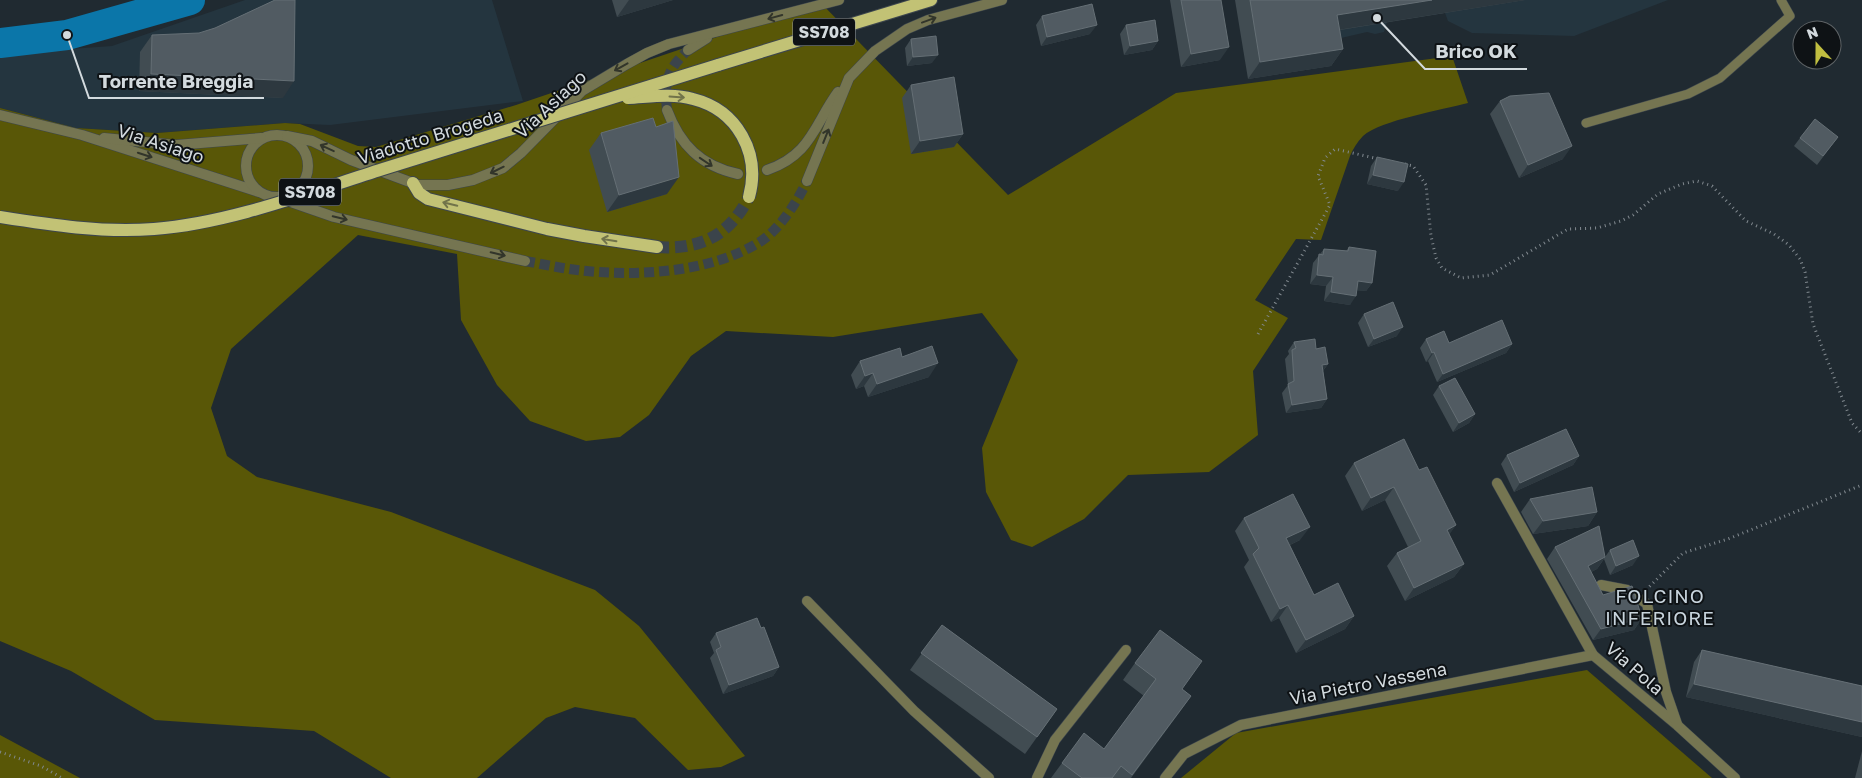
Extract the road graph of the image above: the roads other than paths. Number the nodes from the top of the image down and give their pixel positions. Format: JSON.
{"nodes":[{"id":1,"x":839,"y":0,"type":"edge"},
{"id":2,"x":931,"y":0,"type":"edge"},
{"id":3,"x":1002,"y":0,"type":"edge"},
{"id":4,"x":1781,"y":0,"type":"edge"},
{"id":5,"x":716,"y":33,"type":"junction"},
{"id":6,"x":688,"y":50,"type":"tunnel mouth"},
{"id":7,"x":849,"y":78,"type":"junction"},
{"id":8,"x":610,"y":99,"type":"junction"},
{"id":9,"x":667,"y":110,"type":"tunnel mouth"},
{"id":10,"x":0,"y":115,"type":"edge"},
{"id":11,"x":1586,"y":123,"type":"dead end"},
{"id":12,"x":82,"y":135,"type":"junction"},
{"id":13,"x":287,"y":136,"type":"junction"},
{"id":14,"x":262,"y":138,"type":"junction"},
{"id":15,"x":767,"y":170,"type":"dead end"},
{"id":16,"x":738,"y":174,"type":"dead end"},
{"id":17,"x":807,"y":181,"type":"tunnel mouth"},
{"id":18,"x":413,"y":183,"type":"junction"},
{"id":19,"x":259,"y":192,"type":"junction"},
{"id":20,"x":277,"y":197,"type":"junction"},
{"id":21,"x":748,"y":197,"type":"tunnel mouth"},
{"id":22,"x":0,"y":217,"type":"edge"},
{"id":23,"x":657,"y":247,"type":"tunnel mouth"},
{"id":24,"x":525,"y":261,"type":"tunnel mouth"},
{"id":25,"x":1497,"y":483,"type":"dead end"},
{"id":26,"x":1601,"y":585,"type":"dead end"},
{"id":27,"x":807,"y":601,"type":"dead end"},
{"id":28,"x":1126,"y":650,"type":"dead end"},
{"id":29,"x":1593,"y":655,"type":"junction"},
{"id":30,"x":1677,"y":725,"type":"junction"},
{"id":31,"x":989,"y":778,"type":"edge"},
{"id":32,"x":1037,"y":778,"type":"edge"},
{"id":33,"x":1165,"y":778,"type":"edge"},
{"id":34,"x":1736,"y":778,"type":"edge"}],
"edges":[{"from":1,"to":5,"type":"street","name":"Via Asiago","number":"SS708","one_way":true},
{"from":2,"to":8,"type":"main road","name":"Viadotto Brogeda","number":"SS708","bridge":true},
{"from":7,"to":3,"type":"street","number":"SS708","one_way":true},
{"from":4,"to":11,"type":"lane"},
{"from":5,"to":6,"type":"street","number":"SS708"},
{"from":5,"to":18,"type":"street","name":"Via Asiago","number":"SS708","one_way":true},
{"from":7,"to":15,"type":"street","number":"SS708"},
{"from":17,"to":7,"type":"street","number":"SS708","one_way":true},
{"from":8,"to":21,"type":"main road","number":"SS708","one_way":true,"bridge":true},
{"from":8,"to":22,"type":"main road","name":"Viadotto Brogeda","number":"SS708","bridge":true},
{"from":9,"to":16,"type":"street","one_way":true},
{"from":10,"to":12,"type":"street","name":"Via Asiago","number":"SS708"},
{"from":12,"to":14,"type":"street","name":"Via Asiago","number":"SS708"},
{"from":12,"to":19,"type":"street","name":"Via Asiago","number":"SS708","one_way":true},
{"from":13,"to":14,"type":"street","number":"SS708"},
{"from":18,"to":13,"type":"street","name":"Via Asiago","number":"SS708","one_way":true},
{"from":13,"to":20,"type":"street","number":"SS708"},
{"from":14,"to":19,"type":"street","number":"SS708"},
{"from":23,"to":18,"type":"main road","number":"SS708","one_way":true},
{"from":19,"to":20,"type":"street","number":"SS708"},
{"from":20,"to":24,"type":"street","number":"SS708","one_way":true},
{"from":25,"to":29,"type":"street","name":"Via Pola"},
{"from":26,"to":30,"type":"street"},
{"from":27,"to":31,"type":"street"},
{"from":28,"to":32,"type":"street"},
{"from":29,"to":30,"type":"street","name":"Via Pola"},
{"from":29,"to":33,"type":"street","name":"Via Pietro Vassena"},
{"from":30,"to":34,"type":"street","name":"Via Pola"}]}
